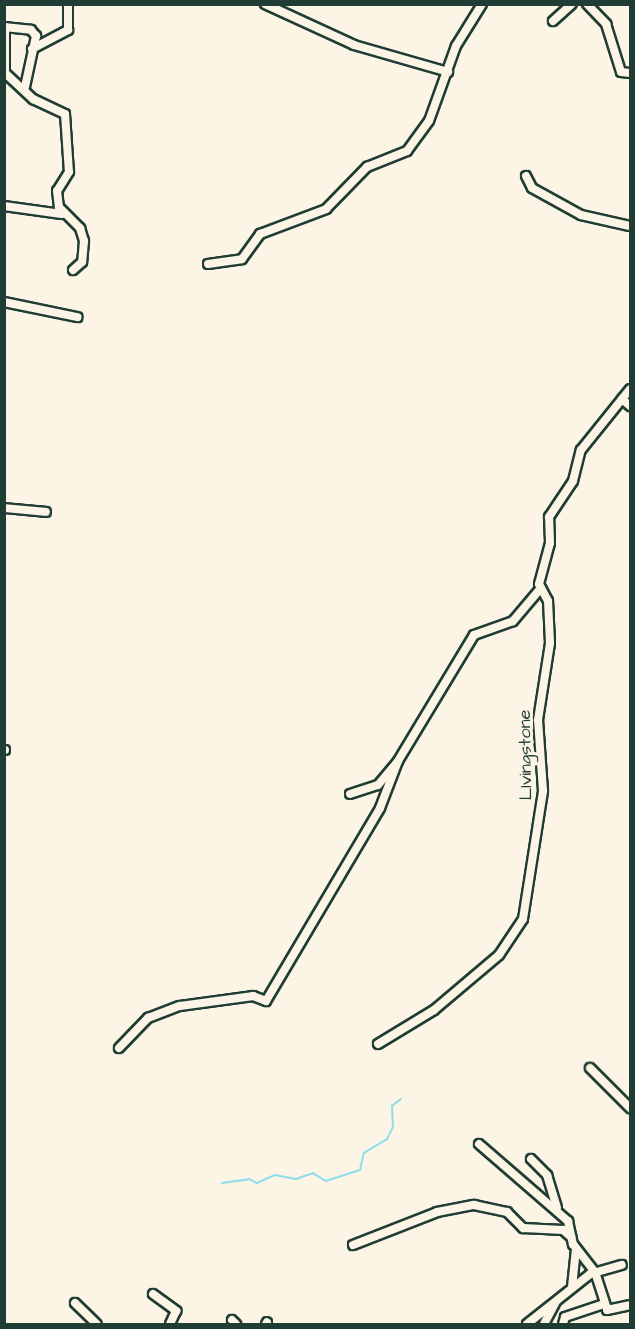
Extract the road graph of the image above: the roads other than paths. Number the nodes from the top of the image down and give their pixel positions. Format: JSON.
{"nodes":[{"id":1,"x":68,"y":4,"type":"edge"},
{"id":2,"x":265,"y":4,"type":"edge"},
{"id":3,"x":482,"y":4,"type":"edge"},
{"id":4,"x":572,"y":4,"type":"edge"},
{"id":5,"x":587,"y":4,"type":"edge"},
{"id":6,"x":553,"y":21,"type":"dead end"},
{"id":7,"x":5,"y":27,"type":"edge"},
{"id":8,"x":32,"y":49,"type":"junction"},
{"id":9,"x":5,"y":72,"type":"edge"},
{"id":10,"x":448,"y":72,"type":"junction"},
{"id":11,"x":630,"y":73,"type":"edge"},
{"id":12,"x":25,"y":87,"type":"junction"},
{"id":13,"x":526,"y":176,"type":"dead end"},
{"id":14,"x":4,"y":206,"type":"edge"},
{"id":15,"x":61,"y":214,"type":"junction"},
{"id":16,"x":630,"y":226,"type":"edge"},
{"id":17,"x":208,"y":264,"type":"dead end"},
{"id":18,"x":73,"y":270,"type":"dead end"},
{"id":19,"x":4,"y":302,"type":"edge"},
{"id":20,"x":77,"y":317,"type":"dead end"},
{"id":21,"x":630,"y":389,"type":"edge"},
{"id":22,"x":622,"y":399,"type":"junction"},
{"id":23,"x":630,"y":406,"type":"edge"},
{"id":24,"x":4,"y":508,"type":"edge"},
{"id":25,"x":46,"y":512,"type":"dead end"},
{"id":26,"x":541,"y":588,"type":"junction"},
{"id":27,"x":398,"y":761,"type":"junction"},
{"id":28,"x":350,"y":794,"type":"dead end"},
{"id":29,"x":378,"y":1044,"type":"dead end"},
{"id":30,"x":119,"y":1048,"type":"dead end"},
{"id":31,"x":590,"y":1068,"type":"dead end"},
{"id":32,"x":630,"y":1108,"type":"edge"},
{"id":33,"x":479,"y":1144,"type":"dead end"},
{"id":34,"x":531,"y":1159,"type":"dead end"},
{"id":35,"x":557,"y":1208,"type":"junction"},
{"id":36,"x":572,"y":1237,"type":"junction"},
{"id":37,"x":353,"y":1245,"type":"dead end"},
{"id":38,"x":576,"y":1249,"type":"junction"},
{"id":39,"x":622,"y":1265,"type":"dead end"},
{"id":40,"x":595,"y":1272,"type":"junction"},
{"id":41,"x":572,"y":1287,"type":"junction"},
{"id":42,"x":153,"y":1294,"type":"dead end"},
{"id":43,"x":75,"y":1303,"type":"dead end"},
{"id":44,"x":555,"y":1303,"type":"junction"},
{"id":45,"x":604,"y":1304,"type":"junction"},
{"id":46,"x":630,"y":1305,"type":"edge"},
{"id":47,"x":97,"y":1324,"type":"edge"},
{"id":48,"x":171,"y":1324,"type":"edge"},
{"id":49,"x":527,"y":1324,"type":"edge"},
{"id":50,"x":544,"y":1324,"type":"edge"},
{"id":51,"x":563,"y":1324,"type":"edge"}],
"edges":[{"from":1,"to":8,"type":"street"},
{"from":2,"to":10,"type":"street"},
{"from":3,"to":10,"type":"street"},
{"from":4,"to":6,"type":"street"},
{"from":5,"to":11,"type":"street"},
{"from":7,"to":8,"type":"street"},
{"from":7,"to":9,"type":"street"},
{"from":8,"to":12,"type":"street"},
{"from":9,"to":12,"type":"street"},
{"from":10,"to":17,"type":"street"},
{"from":12,"to":15,"type":"street"},
{"from":13,"to":16,"type":"street"},
{"from":14,"to":15,"type":"street"},
{"from":15,"to":18,"type":"street"},
{"from":19,"to":20,"type":"street"},
{"from":21,"to":22,"type":"street","name":"LIvingstone"},
{"from":22,"to":23,"type":"street"},
{"from":22,"to":26,"type":"street","name":"LIvingstone"},
{"from":24,"to":25,"type":"street"},
{"from":26,"to":27,"type":"street"},
{"from":26,"to":29,"type":"street","name":"LIvingstone"},
{"from":27,"to":28,"type":"street"},
{"from":27,"to":30,"type":"street"},
{"from":31,"to":32,"type":"street"},
{"from":33,"to":35,"type":"street"},
{"from":34,"to":35,"type":"street"},
{"from":35,"to":36,"type":"street"},
{"from":36,"to":37,"type":"street"},
{"from":36,"to":38,"type":"street"},
{"from":38,"to":40,"type":"street"},
{"from":38,"to":41,"type":"street"},
{"from":39,"to":40,"type":"street"},
{"from":40,"to":41,"type":"street"},
{"from":40,"to":45,"type":"street"},
{"from":41,"to":44,"type":"street"},
{"from":42,"to":48,"type":"street"},
{"from":43,"to":47,"type":"street"},
{"from":44,"to":49,"type":"street"},
{"from":44,"to":50,"type":"street"},
{"from":45,"to":46,"type":"street"},
{"from":45,"to":51,"type":"street"}]}
